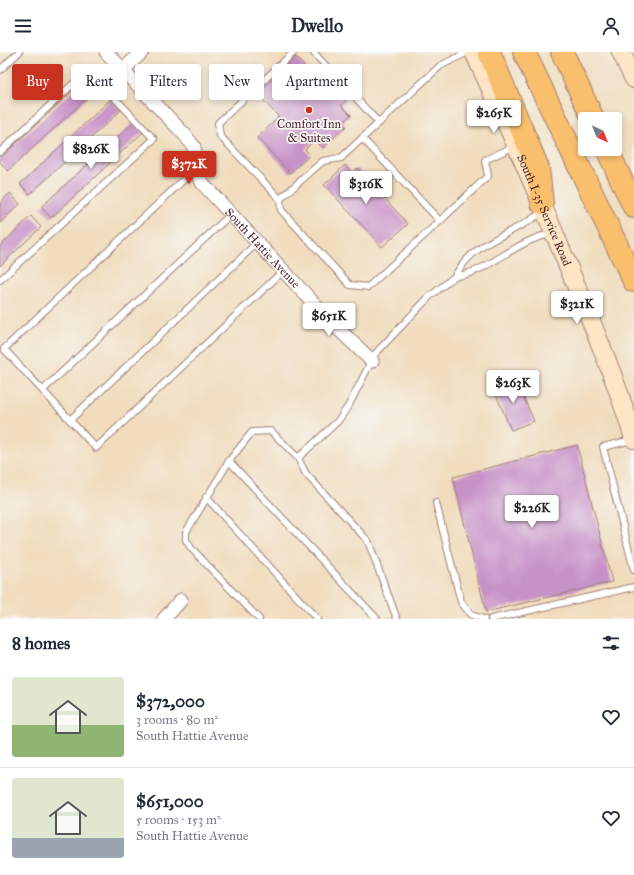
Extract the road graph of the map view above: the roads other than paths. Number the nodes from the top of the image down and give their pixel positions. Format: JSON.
{"nodes":[{"id":1,"x":19,"y":52,"type":"edge"},
{"id":2,"x":106,"y":52,"type":"edge"},
{"id":3,"x":142,"y":52,"type":"edge"},
{"id":4,"x":294,"y":52,"type":"edge"},
{"id":5,"x":313,"y":52,"type":"edge"},
{"id":6,"x":468,"y":52,"type":"edge"},
{"id":7,"x":474,"y":52,"type":"edge"},
{"id":8,"x":490,"y":52,"type":"edge"},
{"id":9,"x":524,"y":52,"type":"edge"},
{"id":10,"x":562,"y":52,"type":"edge"},
{"id":11,"x":621,"y":52,"type":"edge"},
{"id":12,"x":569,"y":62,"type":"edge"},
{"id":13,"x":119,"y":64,"type":"edge"},
{"id":14,"x":127,"y":66,"type":"edge"},
{"id":15,"x":0,"y":70,"type":"edge"},
{"id":16,"x":127,"y":72,"type":"edge"},
{"id":17,"x":634,"y":79,"type":"edge"},
{"id":18,"x":71,"y":86,"type":"edge"},
{"id":19,"x":117,"y":100,"type":"edge"},
{"id":20,"x":590,"y":112,"type":"edge"},
{"id":21,"x":379,"y":123,"type":"junction"},
{"id":22,"x":362,"y":138,"type":"junction"},
{"id":23,"x":516,"y":145,"type":"junction"},
{"id":24,"x":0,"y":152,"type":"edge"},
{"id":25,"x":610,"y":156,"type":"edge"},
{"id":26,"x":195,"y":169,"type":"junction"},
{"id":27,"x":280,"y":199,"type":"junction"},
{"id":28,"x":544,"y":206,"type":"junction"},
{"id":29,"x":634,"y":207,"type":"edge"},
{"id":30,"x":230,"y":215,"type":"junction"},
{"id":31,"x":440,"y":221,"type":"junction"},
{"id":32,"x":555,"y":234,"type":"junction"},
{"id":33,"x":257,"y":243,"type":"junction"},
{"id":34,"x":284,"y":270,"type":"junction"},
{"id":35,"x":455,"y":276,"type":"junction"},
{"id":36,"x":0,"y":280,"type":"edge"},
{"id":37,"x":634,"y":281,"type":"edge"},
{"id":38,"x":372,"y":361,"type":"junction"},
{"id":39,"x":43,"y":390,"type":"junction"},
{"id":40,"x":70,"y":420,"type":"junction"},
{"id":41,"x":634,"y":439,"type":"edge"},
{"id":42,"x":298,"y":458,"type":"junction"},
{"id":43,"x":229,"y":460,"type":"junction"},
{"id":44,"x":206,"y":497,"type":"junction"},
{"id":45,"x":436,"y":503,"type":"dead end"},
{"id":46,"x":634,"y":570,"type":"edge"},
{"id":47,"x":634,"y":587,"type":"edge"},
{"id":48,"x":181,"y":600,"type":"dead end"},
{"id":49,"x":164,"y":619,"type":"edge"},
{"id":50,"x":259,"y":619,"type":"edge"},
{"id":51,"x":317,"y":619,"type":"edge"},
{"id":52,"x":377,"y":619,"type":"edge"},
{"id":53,"x":396,"y":619,"type":"edge"},
{"id":54,"x":484,"y":619,"type":"edge"},
{"id":55,"x":491,"y":619,"type":"edge"}],
"edges":[{"from":1,"to":15,"type":"lane"},
{"from":2,"to":13,"type":"street","name":"South Hattie Avenue"},
{"from":3,"to":14,"type":"street"},
{"from":4,"to":27,"type":"lane"},
{"from":5,"to":21,"type":"lane"},
{"from":6,"to":21,"type":"lane"},
{"from":7,"to":23,"type":"main road","name":"South I-35 Service Road"},
{"from":8,"to":28,"type":"highway"},
{"from":9,"to":37,"type":"highway"},
{"from":10,"to":12,"type":"highway"},
{"from":11,"to":17,"type":"main road"},
{"from":12,"to":20,"type":"highway"},
{"from":16,"to":26,"type":"street","name":"South Hattie Avenue"},
{"from":18,"to":24,"type":"lane"},
{"from":19,"to":36,"type":"lane"},
{"from":21,"to":22,"type":"lane"},
{"from":22,"to":27,"type":"lane"},
{"from":22,"to":31,"type":"lane"},
{"from":23,"to":28,"type":"main road","name":"South I-35 Service Road"},
{"from":23,"to":31,"type":"lane"},
{"from":25,"to":29,"type":"highway"},
{"from":26,"to":30,"type":"street","name":"South Hattie Avenue"},
{"from":26,"to":39,"type":"lane"},
{"from":27,"to":31,"type":"lane"},
{"from":28,"to":32,"type":"main road","name":"South I-35 Service Road"},
{"from":28,"to":35,"type":"lane"},
{"from":30,"to":33,"type":"street","name":"South Hattie Avenue"},
{"from":30,"to":39,"type":"lane"},
{"from":32,"to":35,"type":"lane"},
{"from":32,"to":41,"type":"main road","name":"South I-35 Service Road"},
{"from":33,"to":34,"type":"street","name":"South Hattie Avenue"},
{"from":33,"to":40,"type":"lane"},
{"from":34,"to":38,"type":"street","name":"South Hattie Avenue"},
{"from":34,"to":40,"type":"lane"},
{"from":35,"to":38,"type":"lane"},
{"from":38,"to":42,"type":"lane"},
{"from":39,"to":40,"type":"lane"},
{"from":41,"to":46,"type":"lane"},
{"from":42,"to":43,"type":"lane"},
{"from":42,"to":53,"type":"lane"},
{"from":43,"to":44,"type":"lane"},
{"from":43,"to":52,"type":"lane"},
{"from":44,"to":50,"type":"lane"},
{"from":44,"to":51,"type":"lane"},
{"from":45,"to":54,"type":"lane"},
{"from":47,"to":55,"type":"lane"},
{"from":48,"to":49,"type":"street"}]}
